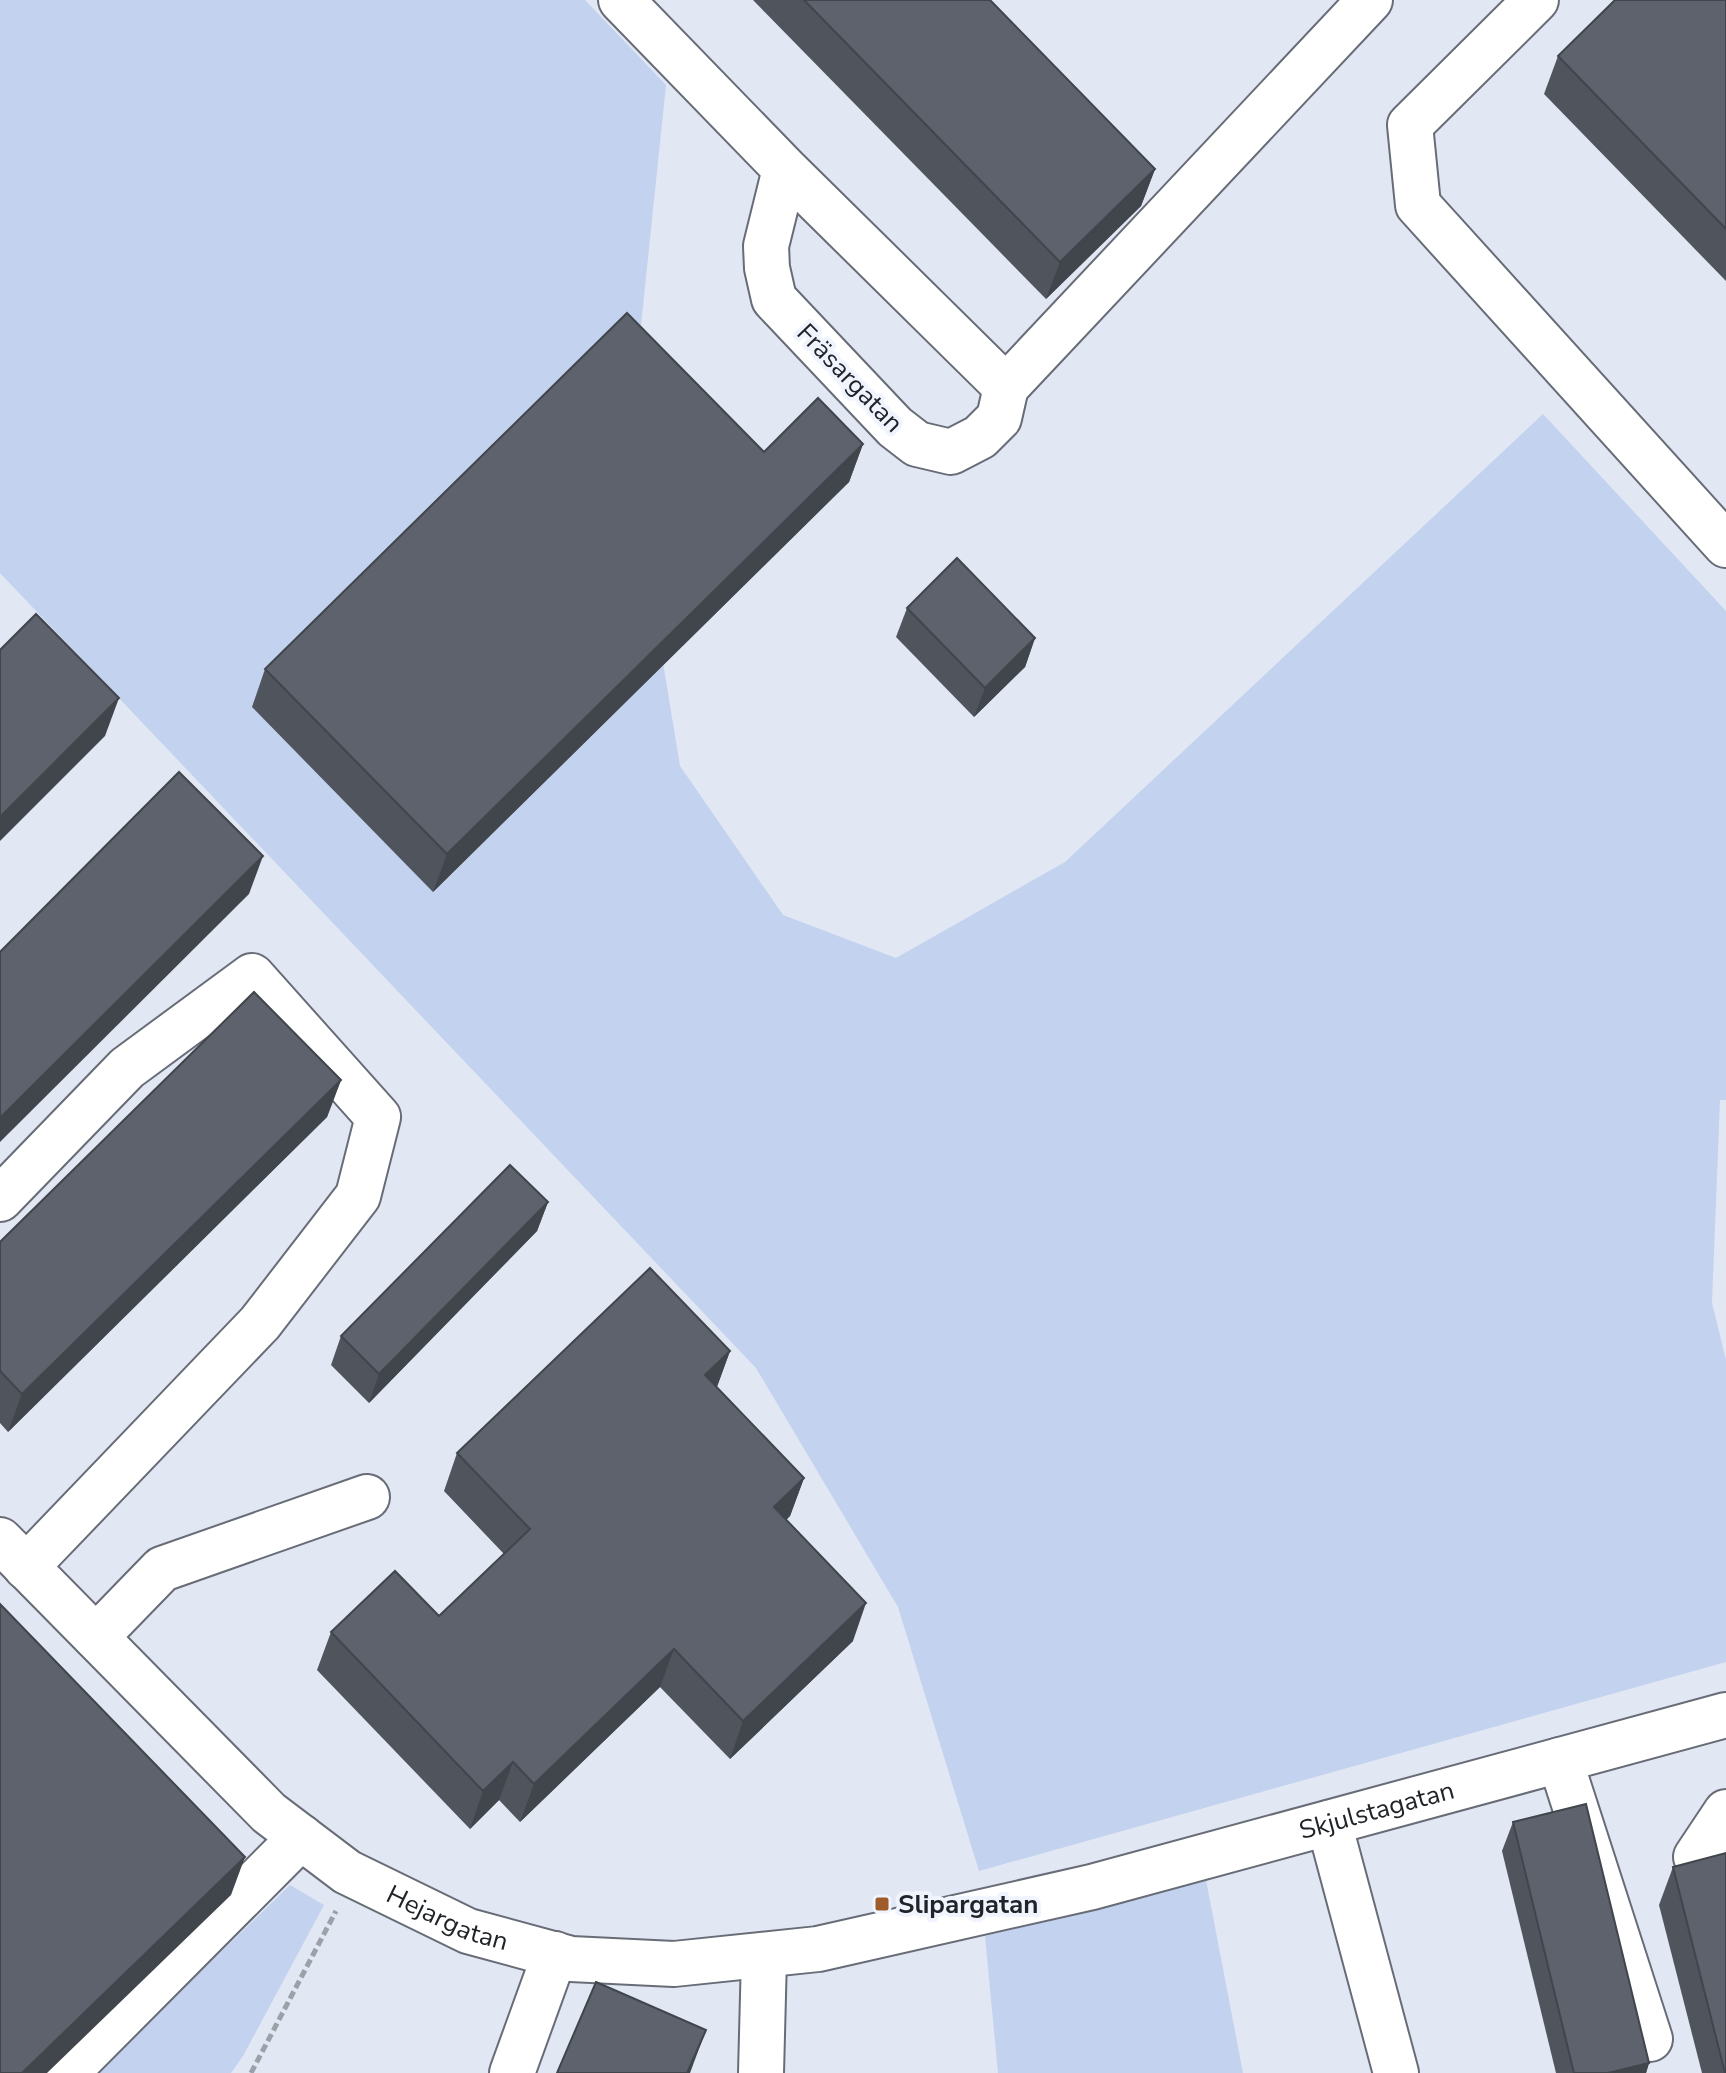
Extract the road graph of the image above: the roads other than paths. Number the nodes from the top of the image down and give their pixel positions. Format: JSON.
{"nodes":[{"id":1,"x":621,"y":0,"type":"edge"},
{"id":2,"x":1370,"y":0,"type":"edge"},
{"id":3,"x":1536,"y":0,"type":"edge"},
{"id":4,"x":785,"y":169,"type":"junction"},
{"id":5,"x":1006,"y":387,"type":"junction"},
{"id":6,"x":1726,"y":545,"type":"edge"},
{"id":7,"x":0,"y":1199,"type":"edge"},
{"id":8,"x":367,"y":1497,"type":"dead end"},
{"id":9,"x":13,"y":1553,"type":"edge"},
{"id":10,"x":96,"y":1637,"type":"junction"},
{"id":11,"x":1725,"y":1720,"type":"edge"},
{"id":12,"x":1560,"y":1760,"type":"junction"},
{"id":13,"x":1726,"y":1812,"type":"edge"},
{"id":14,"x":1329,"y":1823,"type":"junction"},
{"id":15,"x":301,"y":1837,"type":"junction"},
{"id":16,"x":1696,"y":1857,"type":"edge"},
{"id":17,"x":1025,"y":1903,"type":"joint"},
{"id":18,"x":555,"y":1954,"type":"junction"},
{"id":19,"x":764,"y":1957,"type":"junction"},
{"id":20,"x":1650,"y":2039,"type":"dead end"},
{"id":21,"x":66,"y":2073,"type":"edge"},
{"id":22,"x":512,"y":2073,"type":"edge"},
{"id":23,"x":761,"y":2073,"type":"edge"},
{"id":24,"x":1396,"y":2073,"type":"edge"}],
"edges":[{"from":1,"to":4,"type":"street"},
{"from":2,"to":5,"type":"street"},
{"from":3,"to":6,"type":"street"},
{"from":4,"to":5,"type":"street"},
{"from":4,"to":5,"type":"street","name":"Fräsargatan"},
{"from":7,"to":9,"type":"street"},
{"from":8,"to":10,"type":"street"},
{"from":9,"to":10,"type":"street","name":"Hejargatan"},
{"from":10,"to":15,"type":"street","name":"Hejargatan"},
{"from":11,"to":12,"type":"street","name":"Skjulstagatan"},
{"from":12,"to":14,"type":"street","name":"Skjulstagatan"},
{"from":12,"to":20,"type":"street"},
{"from":13,"to":16,"type":"street"},
{"from":14,"to":17,"type":"street","name":"Skjulstagatan"},
{"from":14,"to":24,"type":"street"},
{"from":15,"to":18,"type":"street","name":"Hejargatan"},
{"from":15,"to":21,"type":"street"},
{"from":17,"to":19,"type":"street","name":"Hejargatan"},
{"from":18,"to":19,"type":"street","name":"Hejargatan"},
{"from":18,"to":22,"type":"street"},
{"from":19,"to":23,"type":"street"}]}
